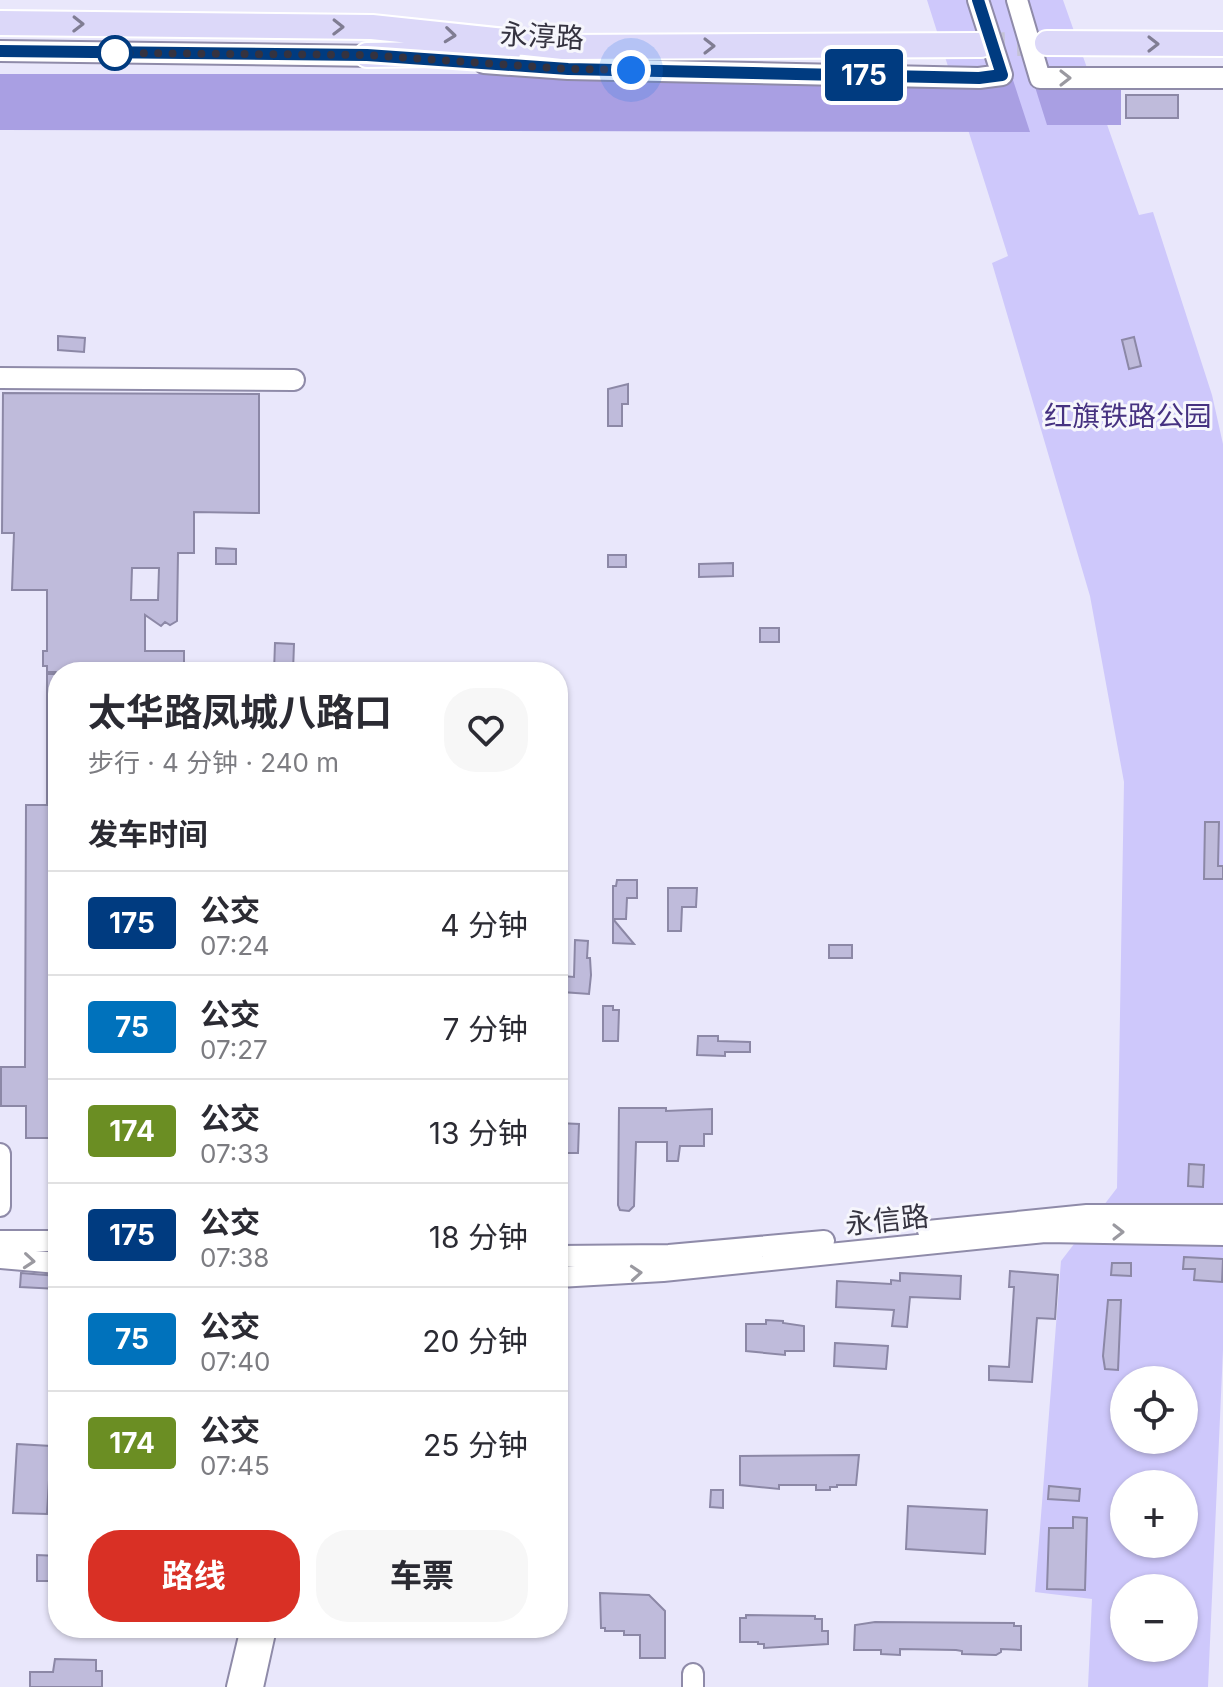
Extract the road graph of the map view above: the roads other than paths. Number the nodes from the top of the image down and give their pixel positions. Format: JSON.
{"nodes":[{"id":1,"x":978,"y":0,"type":"edge"},
{"id":2,"x":1017,"y":0,"type":"edge"},
{"id":3,"x":0,"y":23,"type":"edge"},
{"id":4,"x":1047,"y":43,"type":"tunnel mouth"},
{"id":5,"x":1223,"y":44,"type":"edge"},
{"id":6,"x":981,"y":45,"type":"tunnel mouth"},
{"id":7,"x":563,"y":47,"type":"junction"},
{"id":8,"x":0,"y":51,"type":"edge"},
{"id":9,"x":367,"y":55,"type":"junction"},
{"id":10,"x":1223,"y":78,"type":"edge"},
{"id":11,"x":0,"y":378,"type":"edge"},
{"id":12,"x":294,"y":380,"type":"dead end"},
{"id":13,"x":0,"y":1154,"type":"edge"},
{"id":14,"x":0,"y":1206,"type":"edge"},
{"id":15,"x":1223,"y":1215,"type":"edge"},
{"id":16,"x":1223,"y":1235,"type":"edge"},
{"id":17,"x":0,"y":1241,"type":"edge"},
{"id":18,"x":48,"y":1241,"type":"edge"},
{"id":19,"x":568,"y":1256,"type":"edge"},
{"id":20,"x":0,"y":1258,"type":"edge"},
{"id":21,"x":48,"y":1262,"type":"edge"},
{"id":22,"x":568,"y":1276,"type":"edge"},
{"id":23,"x":249,"y":1638,"type":"edge"},
{"id":24,"x":264,"y":1638,"type":"edge"},
{"id":25,"x":237,"y":1687,"type":"edge"},
{"id":26,"x":253,"y":1687,"type":"edge"}],
"edges":[{"from":1,"to":9,"type":"street","name":"永淳路"},
{"from":2,"to":10,"type":"street","one_way":true},
{"from":3,"to":7,"type":"main road","name":"永淳路","one_way":true},
{"from":4,"to":5,"type":"main road","one_way":true},
{"from":7,"to":6,"type":"main road","name":"永淳路","one_way":true},
{"from":7,"to":9,"type":"main road"},
{"from":8,"to":9,"type":"street","name":"永淳路"},
{"from":11,"to":12,"type":"street"},
{"from":13,"to":14,"type":"street"},
{"from":15,"to":19,"type":"street","name":"永信路"},
{"from":22,"to":16,"type":"street","name":"永信路","one_way":true},
{"from":17,"to":18,"type":"street"},
{"from":20,"to":21,"type":"street","one_way":true},
{"from":23,"to":25,"type":"street"},
{"from":24,"to":26,"type":"street"}]}
